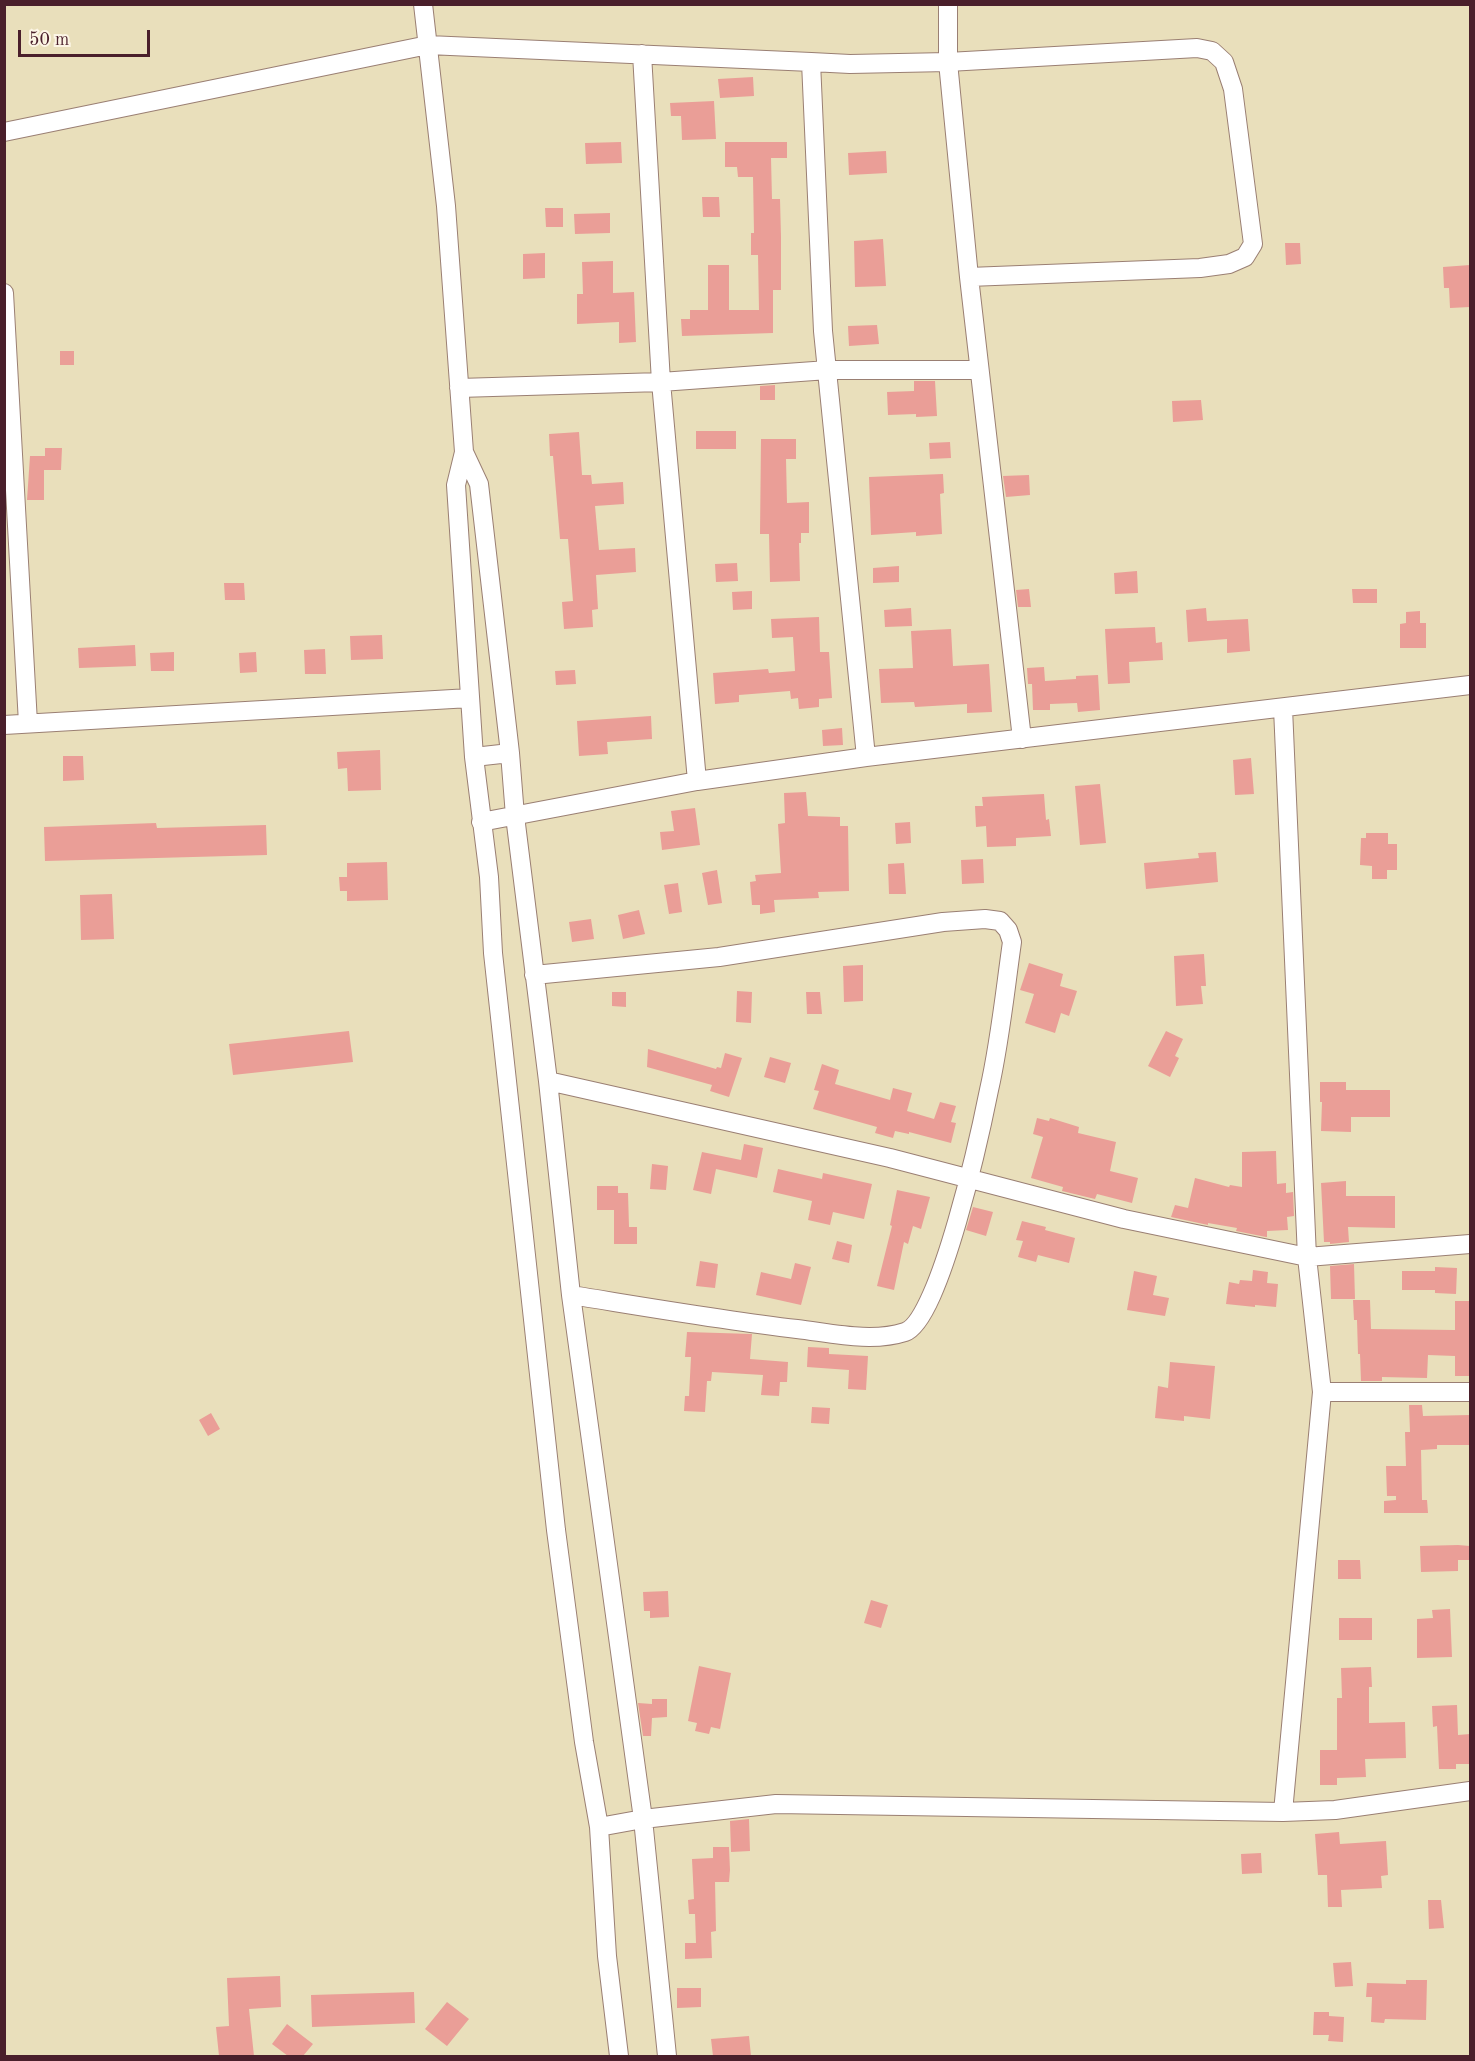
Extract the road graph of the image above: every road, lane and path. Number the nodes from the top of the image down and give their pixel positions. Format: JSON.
{"nodes":[{"id":1,"x":423,"y":4,"type":"edge"},
{"id":2,"x":948,"y":4,"type":"edge"},
{"id":3,"x":428,"y":45,"type":"junction"},
{"id":4,"x":642,"y":54,"type":"junction"},
{"id":5,"x":812,"y":62,"type":"junction"},
{"id":6,"x":948,"y":62,"type":"junction"},
{"id":7,"x":4,"y":132,"type":"edge"},
{"id":8,"x":969,"y":278,"type":"junction"},
{"id":9,"x":4,"y":292,"type":"edge"},
{"id":10,"x":828,"y":370,"type":"junction"},
{"id":11,"x":980,"y":370,"type":"junction"},
{"id":12,"x":661,"y":382,"type":"junction"},
{"id":13,"x":459,"y":388,"type":"junction"},
{"id":14,"x":464,"y":452,"type":"junction"},
{"id":15,"x":11,"y":515,"type":"edge"},
{"id":16,"x":1470,"y":685,"type":"edge"},
{"id":17,"x":470,"y":698,"type":"junction"},
{"id":18,"x":1283,"y":708,"type":"junction"},
{"id":19,"x":28,"y":723,"type":"junction"},
{"id":20,"x":4,"y":725,"type":"edge"},
{"id":21,"x":1022,"y":739,"type":"junction"},
{"id":22,"x":510,"y":753,"type":"junction"},
{"id":23,"x":866,"y":757,"type":"junction"},
{"id":24,"x":474,"y":758,"type":"junction"},
{"id":25,"x":697,"y":781,"type":"junction"},
{"id":26,"x":514,"y":816,"type":"junction"},
{"id":27,"x":481,"y":822,"type":"junction"},
{"id":28,"x":534,"y":975,"type":"junction"},
{"id":29,"x":548,"y":1081,"type":"junction"},
{"id":30,"x":968,"y":1178,"type":"junction"},
{"id":31,"x":1470,"y":1244,"type":"edge"},
{"id":32,"x":1306,"y":1257,"type":"junction"},
{"id":33,"x":572,"y":1295,"type":"junction"},
{"id":34,"x":1322,"y":1392,"type":"junction"},
{"id":35,"x":1470,"y":1392,"type":"edge"},
{"id":36,"x":1470,"y":1791,"type":"edge"},
{"id":37,"x":1283,"y":1812,"type":"junction"},
{"id":38,"x":643,"y":1819,"type":"junction"},
{"id":39,"x":599,"y":1827,"type":"junction"},
{"id":40,"x":619,"y":2056,"type":"edge"},
{"id":41,"x":667,"y":2056,"type":"edge"}],
"edges":[{"from":1,"to":3,"type":"street"},
{"from":2,"to":6,"type":"street"},
{"from":3,"to":4,"type":"street"},
{"from":3,"to":7,"type":"street"},
{"from":3,"to":13,"type":"street"},
{"from":4,"to":5,"type":"street"},
{"from":4,"to":12,"type":"street"},
{"from":5,"to":6,"type":"street"},
{"from":5,"to":10,"type":"street"},
{"from":6,"to":8,"type":"street"},
{"from":6,"to":8,"type":"street"},
{"from":8,"to":11,"type":"street"},
{"from":9,"to":15,"type":"street"},
{"from":10,"to":11,"type":"street"},
{"from":10,"to":12,"type":"street"},
{"from":10,"to":23,"type":"street"},
{"from":11,"to":21,"type":"street"},
{"from":12,"to":13,"type":"street"},
{"from":12,"to":25,"type":"street"},
{"from":13,"to":14,"type":"street"},
{"from":14,"to":17,"type":"street"},
{"from":14,"to":22,"type":"street"},
{"from":15,"to":19,"type":"street"},
{"from":16,"to":18,"type":"street"},
{"from":17,"to":19,"type":"street"},
{"from":17,"to":24,"type":"street"},
{"from":18,"to":21,"type":"street"},
{"from":18,"to":32,"type":"street"},
{"from":19,"to":20,"type":"street"},
{"from":21,"to":23,"type":"street"},
{"from":22,"to":24,"type":"street"},
{"from":22,"to":26,"type":"street"},
{"from":23,"to":25,"type":"street"},
{"from":24,"to":27,"type":"street"},
{"from":25,"to":26,"type":"street"},
{"from":26,"to":27,"type":"street"},
{"from":26,"to":28,"type":"street"},
{"from":27,"to":39,"type":"street"},
{"from":28,"to":29,"type":"street"},
{"from":28,"to":30,"type":"street"},
{"from":29,"to":30,"type":"street"},
{"from":29,"to":33,"type":"street"},
{"from":30,"to":32,"type":"street"},
{"from":30,"to":33,"type":"street"},
{"from":31,"to":32,"type":"street"},
{"from":32,"to":34,"type":"street"},
{"from":33,"to":38,"type":"street"},
{"from":34,"to":35,"type":"street"},
{"from":34,"to":37,"type":"street"},
{"from":36,"to":37,"type":"street"},
{"from":37,"to":38,"type":"street"},
{"from":38,"to":39,"type":"street"},
{"from":38,"to":41,"type":"street"},
{"from":39,"to":40,"type":"street"}]}
